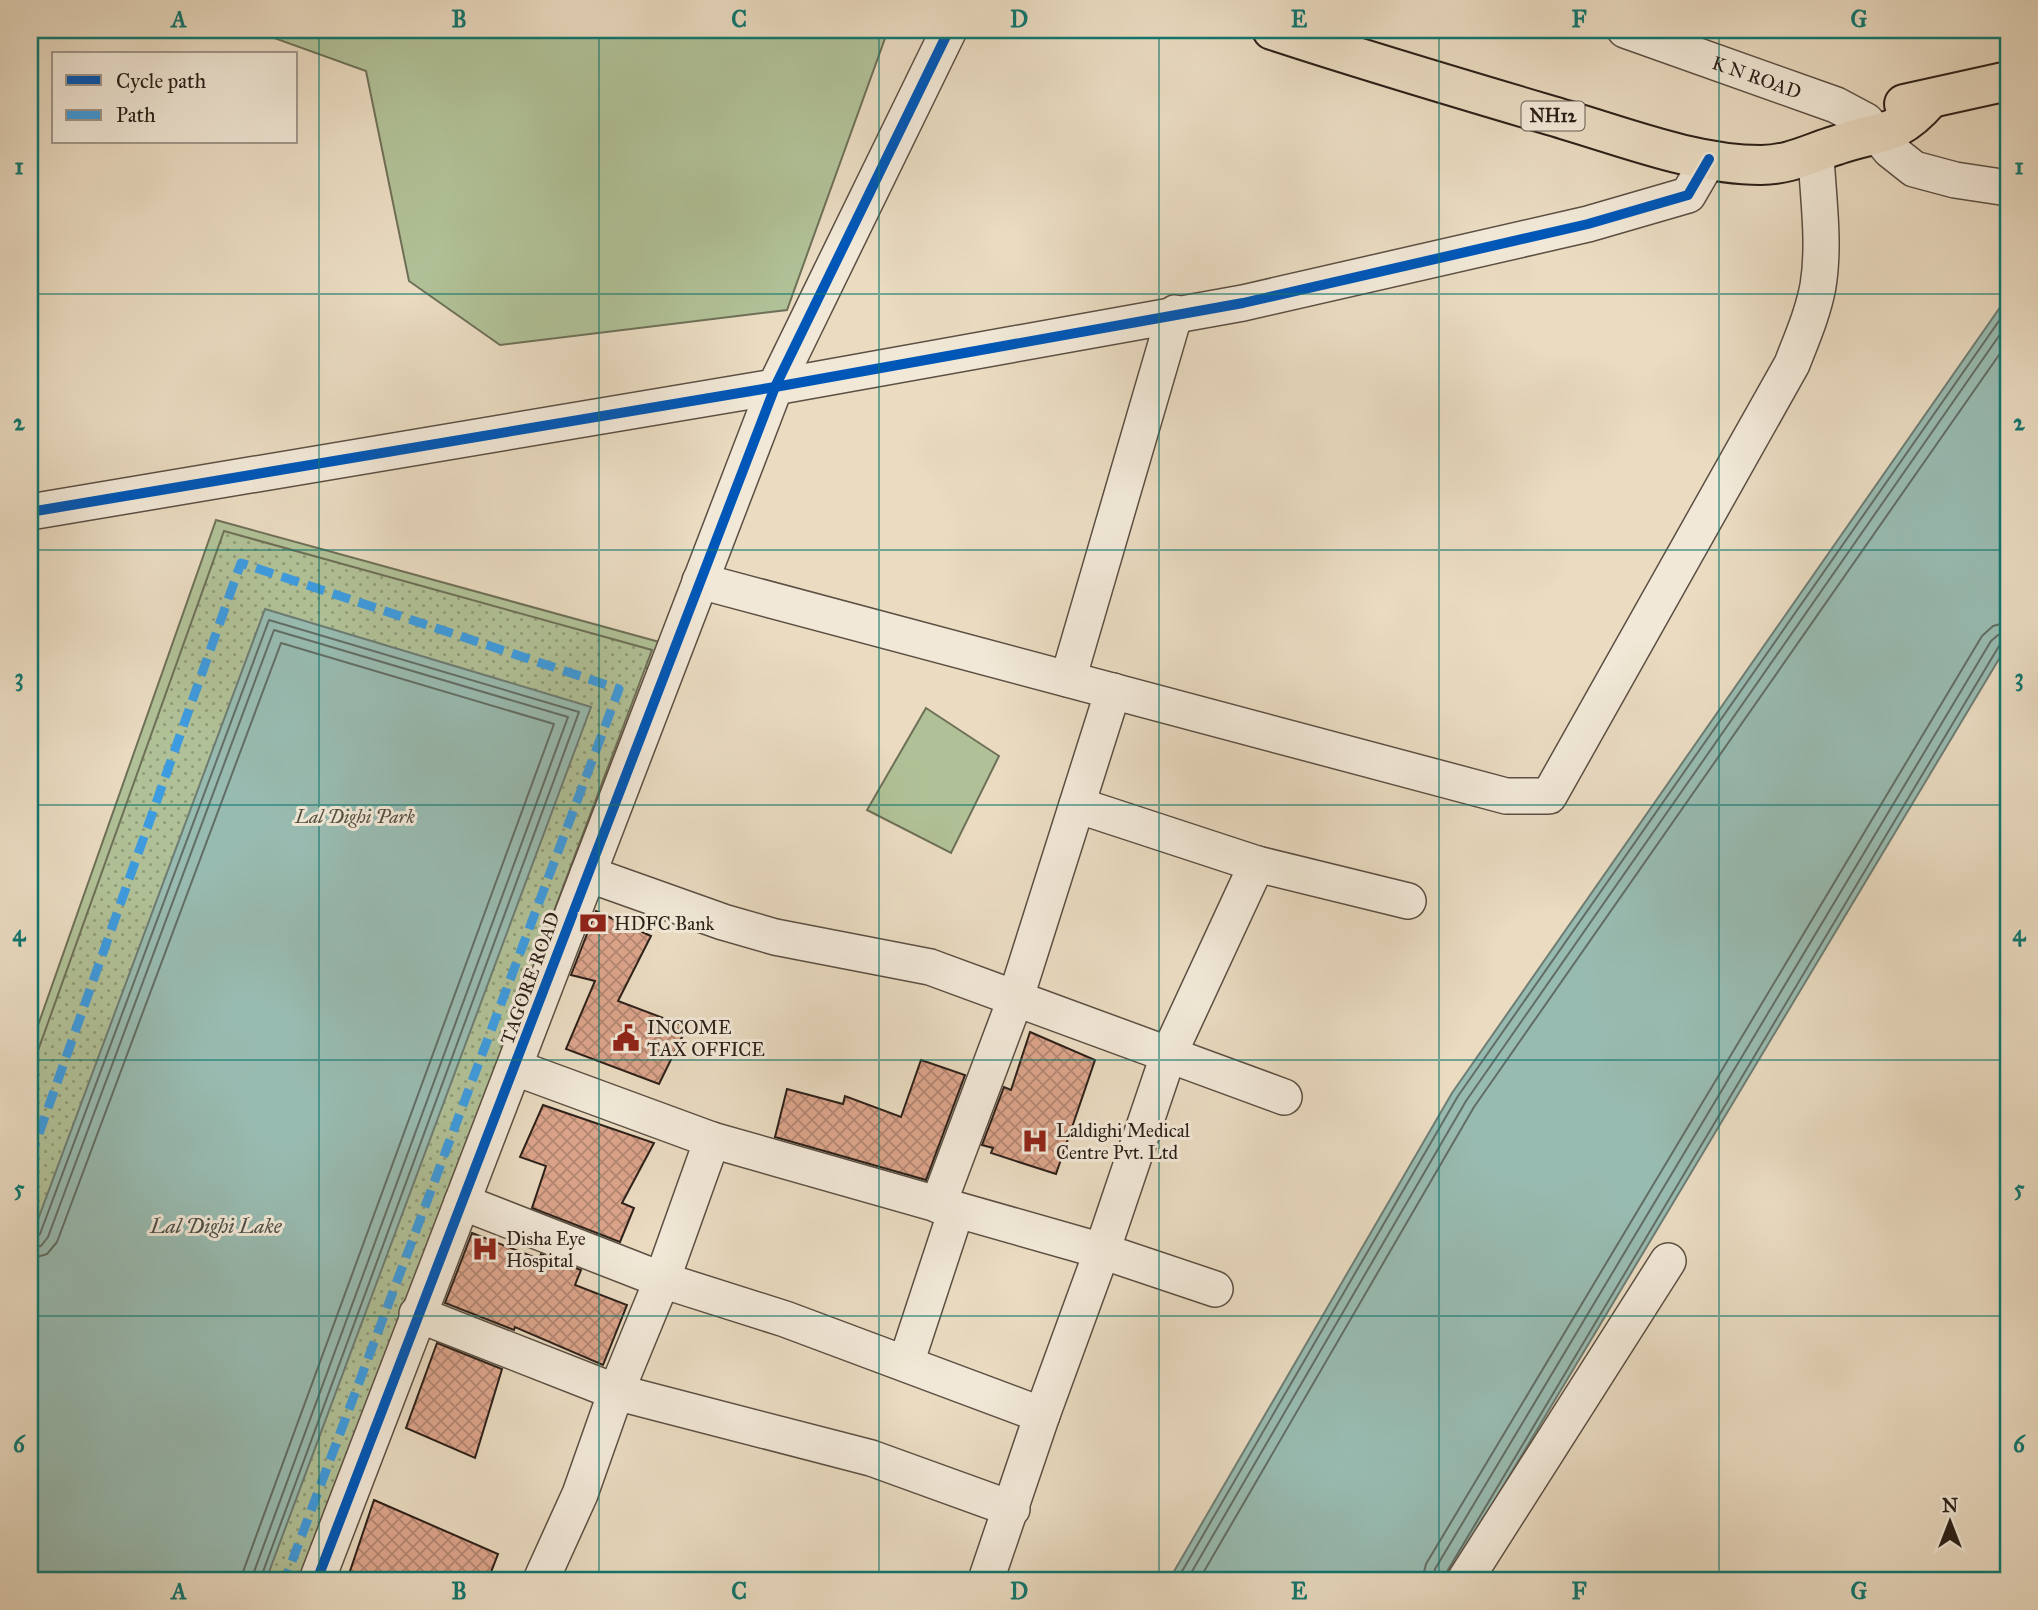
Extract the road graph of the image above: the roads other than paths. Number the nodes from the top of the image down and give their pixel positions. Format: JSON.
{"nodes":[{"id":1,"x":949,"y":30,"type":"edge"},
{"id":2,"x":1272,"y":30,"type":"edge"},
{"id":3,"x":1625,"y":30,"type":"edge"},
{"id":4,"x":2008,"y":81,"type":"edge"},
{"id":5,"x":1873,"y":128,"type":"junction"},
{"id":6,"x":1826,"y":150,"type":"junction"},
{"id":7,"x":1709,"y":159,"type":"junction"},
{"id":8,"x":2008,"y":188,"type":"edge"},
{"id":9,"x":1175,"y":313,"type":"junction"},
{"id":10,"x":775,"y":387,"type":"junction"},
{"id":11,"x":30,"y":512,"type":"edge"},
{"id":12,"x":701,"y":581,"type":"junction"},
{"id":13,"x":1068,"y":679,"type":"junction"},
{"id":14,"x":1113,"y":691,"type":"junction"},
{"id":15,"x":1077,"y":805,"type":"junction"},
{"id":16,"x":1257,"y":864,"type":"junction"},
{"id":17,"x":588,"y":874,"type":"junction"},
{"id":18,"x":1408,"y":901,"type":"dead end"},
{"id":19,"x":1015,"y":1000,"type":"junction"},
{"id":20,"x":1168,"y":1056,"type":"junction"},
{"id":21,"x":516,"y":1068,"type":"junction"},
{"id":22,"x":1284,"y":1097,"type":"dead end"},
{"id":23,"x":712,"y":1140,"type":"junction"},
{"id":24,"x":462,"y":1202,"type":"junction"},
{"id":25,"x":947,"y":1208,"type":"junction"},
{"id":26,"x":1102,"y":1251,"type":"junction"},
{"id":27,"x":1668,"y":1261,"type":"dead end"},
{"id":28,"x":662,"y":1280,"type":"junction"},
{"id":29,"x":1215,"y":1289,"type":"dead end"},
{"id":30,"x":417,"y":1314,"type":"junction"},
{"id":31,"x":906,"y":1363,"type":"junction"},
{"id":32,"x":616,"y":1392,"type":"junction"},
{"id":33,"x":1042,"y":1415,"type":"junction"},
{"id":34,"x":1012,"y":1509,"type":"junction"},
{"id":35,"x":317,"y":1580,"type":"edge"},
{"id":36,"x":541,"y":1580,"type":"edge"},
{"id":37,"x":986,"y":1580,"type":"edge"},
{"id":38,"x":1465,"y":1580,"type":"edge"}],
"edges":[{"from":1,"to":10,"type":"street","name":"TAGORE ROAD"},
{"from":2,"to":7,"type":"main road","number":"NH12"},
{"from":3,"to":5,"type":"street","name":"K N ROAD"},
{"from":4,"to":5,"type":"main road","number":"NH12"},
{"from":5,"to":6,"type":"main road","number":"NH12"},
{"from":5,"to":8,"type":"street"},
{"from":6,"to":7,"type":"main road","number":"NH12"},
{"from":6,"to":14,"type":"street"},
{"from":7,"to":9,"type":"street"},
{"from":9,"to":10,"type":"street"},
{"from":9,"to":13,"type":"street"},
{"from":10,"to":11,"type":"street"},
{"from":10,"to":12,"type":"street","name":"TAGORE ROAD"},
{"from":12,"to":13,"type":"street"},
{"from":12,"to":17,"type":"street","name":"TAGORE ROAD"},
{"from":13,"to":14,"type":"street"},
{"from":14,"to":15,"type":"street"},
{"from":15,"to":16,"type":"street"},
{"from":15,"to":19,"type":"street"},
{"from":16,"to":18,"type":"street"},
{"from":16,"to":20,"type":"street"},
{"from":17,"to":19,"type":"street"},
{"from":17,"to":21,"type":"street","name":"TAGORE ROAD"},
{"from":19,"to":20,"type":"street"},
{"from":19,"to":25,"type":"street"},
{"from":20,"to":22,"type":"street"},
{"from":20,"to":26,"type":"street"},
{"from":21,"to":23,"type":"street"},
{"from":21,"to":24,"type":"street","name":"TAGORE ROAD"},
{"from":23,"to":25,"type":"street"},
{"from":23,"to":28,"type":"street"},
{"from":24,"to":28,"type":"street"},
{"from":24,"to":30,"type":"street","name":"TAGORE ROAD"},
{"from":25,"to":26,"type":"street"},
{"from":25,"to":31,"type":"street"},
{"from":26,"to":29,"type":"street"},
{"from":26,"to":33,"type":"street"},
{"from":27,"to":38,"type":"street"},
{"from":28,"to":31,"type":"street"},
{"from":28,"to":32,"type":"street"},
{"from":30,"to":32,"type":"street"},
{"from":30,"to":35,"type":"street","name":"TAGORE ROAD"},
{"from":31,"to":33,"type":"street"},
{"from":32,"to":34,"type":"street"},
{"from":32,"to":36,"type":"street"},
{"from":33,"to":34,"type":"street"},
{"from":34,"to":37,"type":"street"}]}
